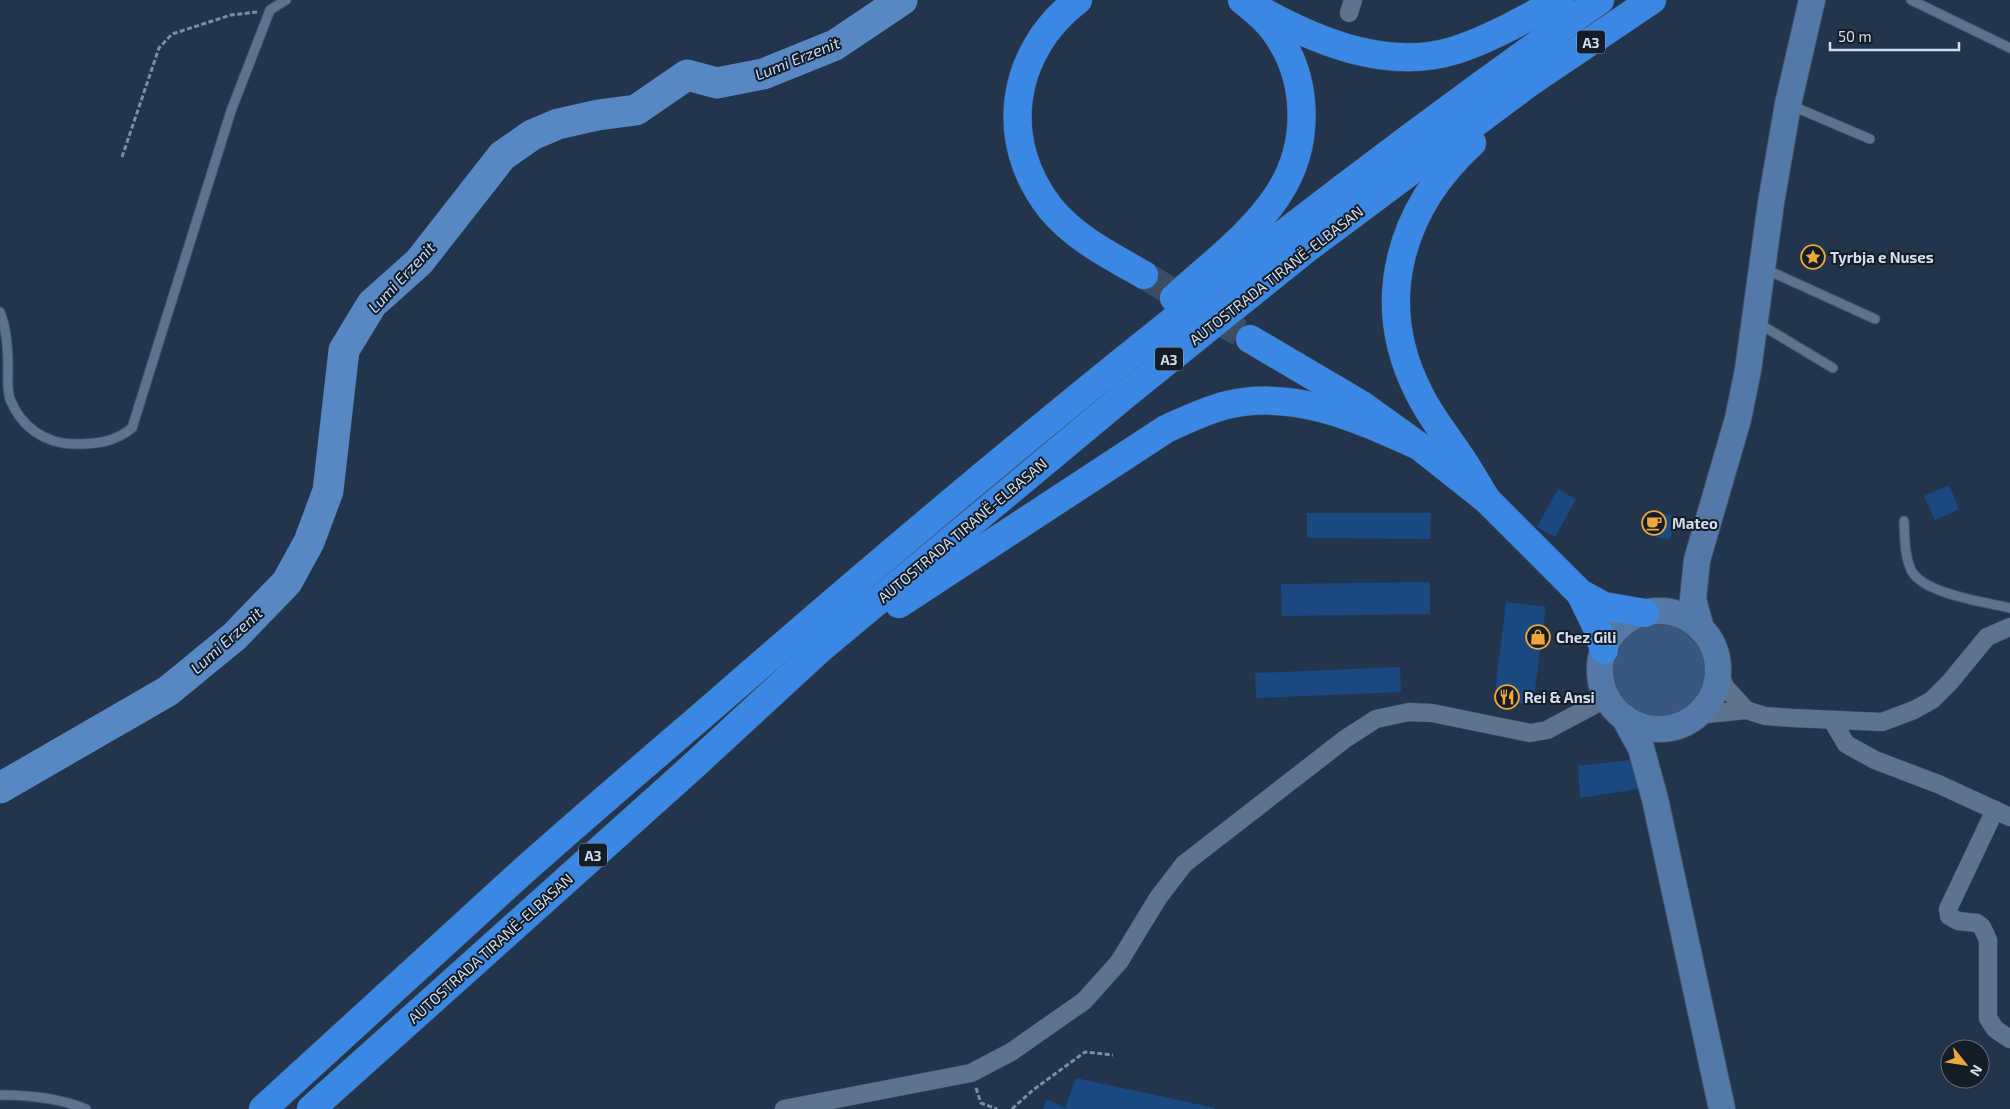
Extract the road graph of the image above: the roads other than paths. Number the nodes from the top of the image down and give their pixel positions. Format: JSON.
{"nodes":[{"id":1,"x":286,"y":0,"type":"edge"},
{"id":2,"x":1078,"y":0,"type":"edge"},
{"id":3,"x":1242,"y":0,"type":"edge"},
{"id":4,"x":1560,"y":0,"type":"edge"},
{"id":5,"x":1600,"y":0,"type":"edge"},
{"id":6,"x":1652,"y":0,"type":"edge"},
{"id":7,"x":1812,"y":0,"type":"edge"},
{"id":8,"x":1911,"y":0,"type":"edge"},
{"id":9,"x":2010,"y":48,"type":"edge"},
{"id":10,"x":1529,"y":83,"type":"junction"},
{"id":11,"x":1788,"y":104,"type":"junction"},
{"id":12,"x":1870,"y":139,"type":"dead end"},
{"id":13,"x":1763,"y":268,"type":"junction"},
{"id":14,"x":1144,"y":275,"type":"tunnel mouth"},
{"id":15,"x":0,"y":312,"type":"edge"},
{"id":16,"x":1875,"y":319,"type":"dead end"},
{"id":17,"x":1756,"y":321,"type":"junction"},
{"id":18,"x":1250,"y":339,"type":"tunnel mouth"},
{"id":19,"x":1833,"y":368,"type":"dead end"},
{"id":20,"x":1097,"y":380,"type":"junction"},
{"id":21,"x":1419,"y":446,"type":"junction"},
{"id":22,"x":1487,"y":500,"type":"junction"},
{"id":23,"x":1904,"y":521,"type":"dead end"},
{"id":24,"x":1697,"y":560,"type":"junction"},
{"id":25,"x":1580,"y":593,"type":"junction"},
{"id":26,"x":2010,"y":608,"type":"edge"},
{"id":27,"x":1652,"y":612,"type":"junction"},
{"id":28,"x":2010,"y":627,"type":"edge"},
{"id":29,"x":1701,"y":629,"type":"junction"},
{"id":30,"x":820,"y":648,"type":"junction"},
{"id":31,"x":1604,"y":650,"type":"junction"},
{"id":32,"x":1718,"y":672,"type":"junction"},
{"id":33,"x":1607,"y":698,"type":"junction"},
{"id":34,"x":1746,"y":710,"type":"junction"},
{"id":35,"x":1697,"y":715,"type":"junction"},
{"id":36,"x":1624,"y":718,"type":"junction"},
{"id":37,"x":1833,"y":722,"type":"junction"},
{"id":38,"x":1674,"y":727,"type":"junction"},
{"id":39,"x":1655,"y":799,"type":"junction"},
{"id":40,"x":2002,"y":814,"type":"edge"},
{"id":41,"x":2010,"y":1039,"type":"edge"},
{"id":42,"x":0,"y":1095,"type":"edge"},
{"id":43,"x":86,"y":1109,"type":"edge"},
{"id":44,"x":263,"y":1109,"type":"edge"},
{"id":45,"x":311,"y":1109,"type":"edge"},
{"id":46,"x":784,"y":1109,"type":"edge"},
{"id":47,"x":1722,"y":1109,"type":"edge"}],
"edges":[{"from":1,"to":15,"type":"lane"},
{"from":2,"to":14,"type":"highway"},
{"from":3,"to":4,"type":"highway"},
{"from":3,"to":20,"type":"highway"},
{"from":5,"to":20,"type":"highway","name":"AUTOSTRADA TIRANË-ELBASAN","number":"A3"},
{"from":6,"to":10,"type":"highway","name":"AUTOSTRADA TIRANË-ELBASAN","number":"A3"},
{"from":7,"to":11,"type":"main road"},
{"from":8,"to":9,"type":"lane"},
{"from":10,"to":22,"type":"highway"},
{"from":10,"to":30,"type":"highway","name":"AUTOSTRADA TIRANË-ELBASAN","number":"A3"},
{"from":11,"to":12,"type":"lane"},
{"from":11,"to":13,"type":"main road"},
{"from":13,"to":16,"type":"lane"},
{"from":13,"to":17,"type":"main road"},
{"from":17,"to":19,"type":"lane"},
{"from":17,"to":24,"type":"main road"},
{"from":18,"to":21,"type":"highway"},
{"from":20,"to":44,"type":"highway","name":"AUTOSTRADA TIRANË-ELBASAN","number":"A3"},
{"from":21,"to":22,"type":"highway"},
{"from":21,"to":30,"type":"highway"},
{"from":22,"to":25,"type":"highway"},
{"from":23,"to":26,"type":"lane"},
{"from":24,"to":27,"type":"main road"},
{"from":24,"to":29,"type":"main road"},
{"from":25,"to":27,"type":"highway"},
{"from":25,"to":31,"type":"highway"},
{"from":27,"to":29,"type":"main road"},
{"from":27,"to":31,"type":"main road"},
{"from":28,"to":37,"type":"street"},
{"from":29,"to":32,"type":"main road"},
{"from":30,"to":45,"type":"highway","name":"AUTOSTRADA TIRANË-ELBASAN","number":"A3"},
{"from":31,"to":33,"type":"main road"},
{"from":32,"to":34,"type":"street"},
{"from":32,"to":35,"type":"main road"},
{"from":33,"to":36,"type":"main road"},
{"from":33,"to":46,"type":"street"},
{"from":34,"to":35,"type":"street"},
{"from":34,"to":37,"type":"street"},
{"from":35,"to":38,"type":"main road"},
{"from":36,"to":38,"type":"main road"},
{"from":36,"to":39,"type":"main road"},
{"from":37,"to":40,"type":"street"},
{"from":38,"to":39,"type":"main road"},
{"from":39,"to":47,"type":"main road"},
{"from":40,"to":41,"type":"street"},
{"from":42,"to":43,"type":"lane"}]}
